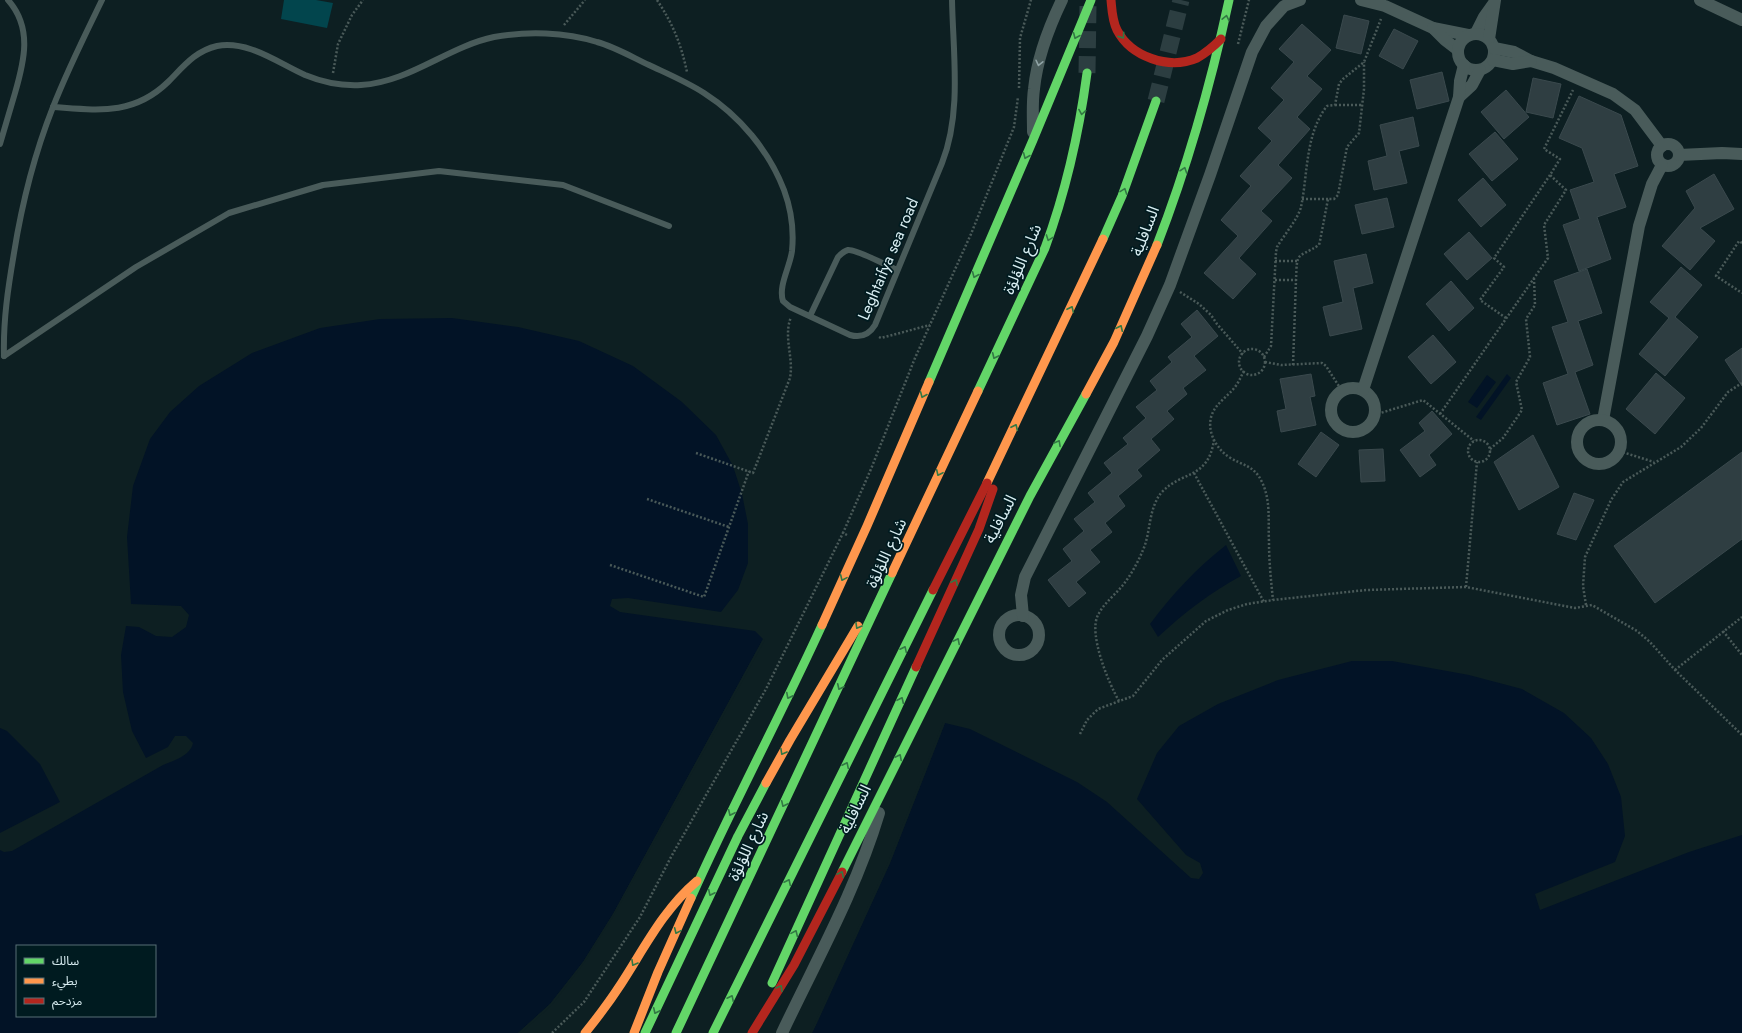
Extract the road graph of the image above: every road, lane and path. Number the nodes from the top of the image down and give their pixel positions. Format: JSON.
{"nodes":[{"id":1,"x":8,"y":0,"type":"edge"},
{"id":2,"x":102,"y":0,"type":"edge"},
{"id":3,"x":363,"y":0,"type":"edge"},
{"id":4,"x":584,"y":0,"type":"edge"},
{"id":5,"x":657,"y":0,"type":"edge"},
{"id":6,"x":952,"y":0,"type":"edge"},
{"id":7,"x":1031,"y":0,"type":"edge"},
{"id":8,"x":1062,"y":0,"type":"edge"},
{"id":9,"x":1091,"y":0,"type":"edge"},
{"id":10,"x":1111,"y":0,"type":"edge"},
{"id":11,"x":1229,"y":0,"type":"edge"},
{"id":12,"x":1300,"y":0,"type":"edge"},
{"id":13,"x":1360,"y":0,"type":"edge"},
{"id":14,"x":1700,"y":0,"type":"edge"},
{"id":15,"x":1495,"y":2,"type":"edge"},
{"id":16,"x":1385,"y":6,"type":"junction"},
{"id":17,"x":1742,"y":20,"type":"edge"},
{"id":18,"x":1433,"y":28,"type":"junction"},
{"id":19,"x":556,"y":34,"type":"junction"},
{"id":20,"x":1472,"y":34,"type":"junction"},
{"id":21,"x":1221,"y":39,"type":"junction"},
{"id":22,"x":1492,"y":49,"type":"junction"},
{"id":23,"x":1458,"y":50,"type":"junction"},
{"id":24,"x":1364,"y":62,"type":"junction"},
{"id":25,"x":1464,"y":65,"type":"junction"},
{"id":26,"x":1480,"y":70,"type":"junction"},
{"id":27,"x":1087,"y":74,"type":"tunnel mouth"},
{"id":28,"x":1578,"y":79,"type":"junction"},
{"id":29,"x":331,"y":83,"type":"junction"},
{"id":30,"x":690,"y":84,"type":"junction"},
{"id":31,"x":1459,"y":97,"type":"junction"},
{"id":32,"x":1156,"y":101,"type":"tunnel mouth"},
{"id":33,"x":1336,"y":105,"type":"junction"},
{"id":34,"x":1363,"y":105,"type":"junction"},
{"id":35,"x":53,"y":108,"type":"junction"},
{"id":36,"x":1033,"y":140,"type":"junction"},
{"id":37,"x":0,"y":144,"type":"edge"},
{"id":38,"x":1662,"y":146,"type":"junction"},
{"id":39,"x":1742,"y":154,"type":"edge"},
{"id":40,"x":1679,"y":155,"type":"junction"},
{"id":41,"x":1662,"y":165,"type":"junction"},
{"id":42,"x":1550,"y":175,"type":"junction"},
{"id":43,"x":1302,"y":199,"type":"junction"},
{"id":44,"x":1328,"y":199,"type":"junction"},
{"id":45,"x":670,"y":226,"type":"dead end"},
{"id":46,"x":1742,"y":243,"type":"edge"},
{"id":47,"x":1275,"y":261,"type":"junction"},
{"id":48,"x":1297,"y":261,"type":"junction"},
{"id":49,"x":897,"y":270,"type":"junction"},
{"id":50,"x":1534,"y":278,"type":"junction"},
{"id":51,"x":1275,"y":280,"type":"junction"},
{"id":52,"x":1296,"y":280,"type":"junction"},
{"id":53,"x":1170,"y":285,"type":"junction"},
{"id":54,"x":1742,"y":293,"type":"edge"},
{"id":55,"x":794,"y":309,"type":"junction"},
{"id":56,"x":810,"y":316,"type":"junction"},
{"id":57,"x":1506,"y":318,"type":"junction"},
{"id":58,"x":930,"y":325,"type":"junction"},
{"id":59,"x":869,"y":333,"type":"junction"},
{"id":60,"x":1243,"y":354,"type":"junction"},
{"id":61,"x":1264,"y":356,"type":"junction"},
{"id":62,"x":1265,"y":362,"type":"junction"},
{"id":63,"x":1293,"y":365,"type":"junction"},
{"id":64,"x":1244,"y":371,"type":"junction"},
{"id":65,"x":1742,"y":383,"type":"edge"},
{"id":66,"x":1363,"y":390,"type":"junction"},
{"id":67,"x":1342,"y":391,"type":"junction"},
{"id":68,"x":1440,"y":414,"type":"junction"},
{"id":69,"x":1374,"y":415,"type":"junction"},
{"id":70,"x":1603,"y":420,"type":"junction"},
{"id":71,"x":1214,"y":440,"type":"junction"},
{"id":72,"x":1474,"y":441,"type":"junction"},
{"id":73,"x":1490,"y":449,"type":"junction"},
{"id":74,"x":1619,"y":450,"type":"junction"},
{"id":75,"x":696,"y":453,"type":"dead end"},
{"id":76,"x":998,"y":462,"type":"junction"},
{"id":77,"x":1478,"y":462,"type":"junction"},
{"id":78,"x":1655,"y":462,"type":"junction"},
{"id":79,"x":749,"y":471,"type":"junction"},
{"id":80,"x":1194,"y":473,"type":"junction"},
{"id":81,"x":647,"y":499,"type":"dead end"},
{"id":82,"x":918,"y":519,"type":"junction"},
{"id":83,"x":729,"y":527,"type":"junction"},
{"id":84,"x":843,"y":533,"type":"junction"},
{"id":85,"x":859,"y":543,"type":"junction"},
{"id":86,"x":610,"y":565,"type":"dead end"},
{"id":87,"x":1466,"y":587,"type":"junction"},
{"id":88,"x":1273,"y":600,"type":"junction"},
{"id":89,"x":1264,"y":602,"type":"junction"},
{"id":90,"x":1586,"y":605,"type":"junction"},
{"id":91,"x":1023,"y":616,"type":"dead end"},
{"id":92,"x":1742,"y":617,"type":"edge"},
{"id":93,"x":1723,"y":631,"type":"junction"},
{"id":94,"x":1742,"y":655,"type":"edge"},
{"id":95,"x":1675,"y":670,"type":"junction"},
{"id":96,"x":1119,"y":701,"type":"junction"},
{"id":97,"x":1080,"y":734,"type":"dead end"},
{"id":98,"x":1742,"y":734,"type":"edge"},
{"id":99,"x":885,"y":786,"type":"junction"},
{"id":100,"x":700,"y":878,"type":"junction"},
{"id":101,"x":552,"y":1033,"type":"edge"},
{"id":102,"x":585,"y":1033,"type":"edge"},
{"id":103,"x":634,"y":1033,"type":"edge"},
{"id":104,"x":645,"y":1033,"type":"edge"},
{"id":105,"x":676,"y":1033,"type":"edge"},
{"id":106,"x":713,"y":1033,"type":"edge"},
{"id":107,"x":751,"y":1033,"type":"edge"},
{"id":108,"x":782,"y":1033,"type":"edge"}],
"edges":[{"from":1,"to":37,"type":"lane"},
{"from":2,"to":35,"type":"lane"},
{"from":3,"to":29,"type":"path"},
{"from":4,"to":19,"type":"path"},
{"from":5,"to":30,"type":"path"},
{"from":6,"to":49,"type":"lane","name":"Leghtaifya sea road"},
{"from":7,"to":58,"type":"path"},
{"from":8,"to":36,"type":"street","one_way":true},
{"from":9,"to":36,"type":"main road","one_way":true},
{"from":10,"to":21,"type":"main road","one_way":true},
{"from":21,"to":11,"type":"main road","name":"السافلية","one_way":true},
{"from":12,"to":53,"type":"street"},
{"from":13,"to":16,"type":"street"},
{"from":14,"to":17,"type":"street"},
{"from":15,"to":20,"type":"street"},
{"from":15,"to":22,"type":"street"},
{"from":16,"to":18,"type":"street"},
{"from":16,"to":24,"type":"path"},
{"from":18,"to":20,"type":"street"},
{"from":18,"to":23,"type":"street"},
{"from":19,"to":29,"type":"lane","name":"Leghtaifya sea road"},
{"from":19,"to":30,"type":"lane","name":"Leghtaifya sea road"},
{"from":20,"to":22,"type":"street"},
{"from":20,"to":23,"type":"street"},
{"from":99,"to":21,"type":"main road","name":"السافلية","one_way":true},
{"from":22,"to":26,"type":"street"},
{"from":22,"to":28,"type":"street"},
{"from":23,"to":25,"type":"street"},
{"from":24,"to":33,"type":"path"},
{"from":24,"to":34,"type":"path"},
{"from":25,"to":26,"type":"street"},
{"from":25,"to":31,"type":"street"},
{"from":26,"to":31,"type":"street"},
{"from":27,"to":82,"type":"main road","name":"شارع اللؤلؤة","one_way":true},
{"from":28,"to":38,"type":"street"},
{"from":28,"to":42,"type":"path"},
{"from":29,"to":35,"type":"lane","name":"Leghtaifya sea road"},
{"from":30,"to":55,"type":"lane","name":"Leghtaifya sea road"},
{"from":31,"to":66,"type":"street"},
{"from":76,"to":32,"type":"main road","one_way":true},
{"from":33,"to":34,"type":"path"},
{"from":33,"to":43,"type":"path"},
{"from":34,"to":44,"type":"path"},
{"from":35,"to":45,"type":"lane"},
{"from":36,"to":85,"type":"main road","one_way":true},
{"from":38,"to":40,"type":"street"},
{"from":38,"to":41,"type":"street"},
{"from":39,"to":40,"type":"street"},
{"from":40,"to":41,"type":"street"},
{"from":41,"to":70,"type":"street"},
{"from":42,"to":50,"type":"path"},
{"from":42,"to":57,"type":"path"},
{"from":43,"to":44,"type":"path"},
{"from":43,"to":47,"type":"path"},
{"from":44,"to":48,"type":"path"},
{"from":46,"to":54,"type":"path"},
{"from":47,"to":48,"type":"path"},
{"from":47,"to":51,"type":"path"},
{"from":48,"to":52,"type":"path"},
{"from":49,"to":56,"type":"lane"},
{"from":49,"to":59,"type":"lane","name":"Leghtaifya sea road"},
{"from":50,"to":57,"type":"path"},
{"from":50,"to":73,"type":"path"},
{"from":51,"to":52,"type":"path"},
{"from":51,"to":61,"type":"path"},
{"from":52,"to":63,"type":"path"},
{"from":53,"to":60,"type":"path"},
{"from":53,"to":91,"type":"street"},
{"from":55,"to":56,"type":"lane","name":"Leghtaifya sea road"},
{"from":55,"to":79,"type":"path"},
{"from":56,"to":59,"type":"lane","name":"Leghtaifya sea road"},
{"from":57,"to":68,"type":"path"},
{"from":58,"to":59,"type":"path"},
{"from":58,"to":84,"type":"path"},
{"from":60,"to":61,"type":"path"},
{"from":60,"to":64,"type":"path"},
{"from":61,"to":62,"type":"path"},
{"from":62,"to":63,"type":"path"},
{"from":62,"to":64,"type":"path"},
{"from":63,"to":67,"type":"path"},
{"from":64,"to":71,"type":"path"},
{"from":65,"to":78,"type":"path"},
{"from":66,"to":67,"type":"street"},
{"from":66,"to":69,"type":"street"},
{"from":67,"to":69,"type":"street"},
{"from":68,"to":69,"type":"path"},
{"from":68,"to":72,"type":"path"},
{"from":70,"to":74,"type":"street"},
{"from":70,"to":74,"type":"street"},
{"from":71,"to":80,"type":"path"},
{"from":71,"to":88,"type":"path"},
{"from":72,"to":73,"type":"path"},
{"from":72,"to":77,"type":"path"},
{"from":73,"to":77,"type":"path"},
{"from":74,"to":78,"type":"path"},
{"from":75,"to":79,"type":"path"},
{"from":106,"to":76,"type":"main road","one_way":true},
{"from":107,"to":76,"type":"main road","one_way":true},
{"from":77,"to":87,"type":"path"},
{"from":78,"to":90,"type":"path"},
{"from":79,"to":83,"type":"path"},
{"from":80,"to":89,"type":"path"},
{"from":80,"to":96,"type":"path"},
{"from":81,"to":83,"type":"path"},
{"from":82,"to":104,"type":"main road","one_way":true},
{"from":82,"to":105,"type":"main road","name":"شارع اللؤلؤة","one_way":true},
{"from":83,"to":86,"type":"path"},
{"from":84,"to":85,"type":"path"},
{"from":84,"to":101,"type":"path"},
{"from":85,"to":100,"type":"main road","one_way":true},
{"from":87,"to":88,"type":"path"},
{"from":87,"to":90,"type":"path"},
{"from":88,"to":89,"type":"path"},
{"from":89,"to":96,"type":"path"},
{"from":90,"to":95,"type":"path"},
{"from":92,"to":93,"type":"path"},
{"from":93,"to":94,"type":"path"},
{"from":93,"to":95,"type":"path"},
{"from":95,"to":98,"type":"path"},
{"from":96,"to":97,"type":"path"},
{"from":107,"to":99,"type":"main road","name":"السافلية","one_way":true},
{"from":99,"to":108,"type":"street"},
{"from":100,"to":102,"type":"main road","one_way":true},
{"from":100,"to":103,"type":"main road","one_way":true}]}
